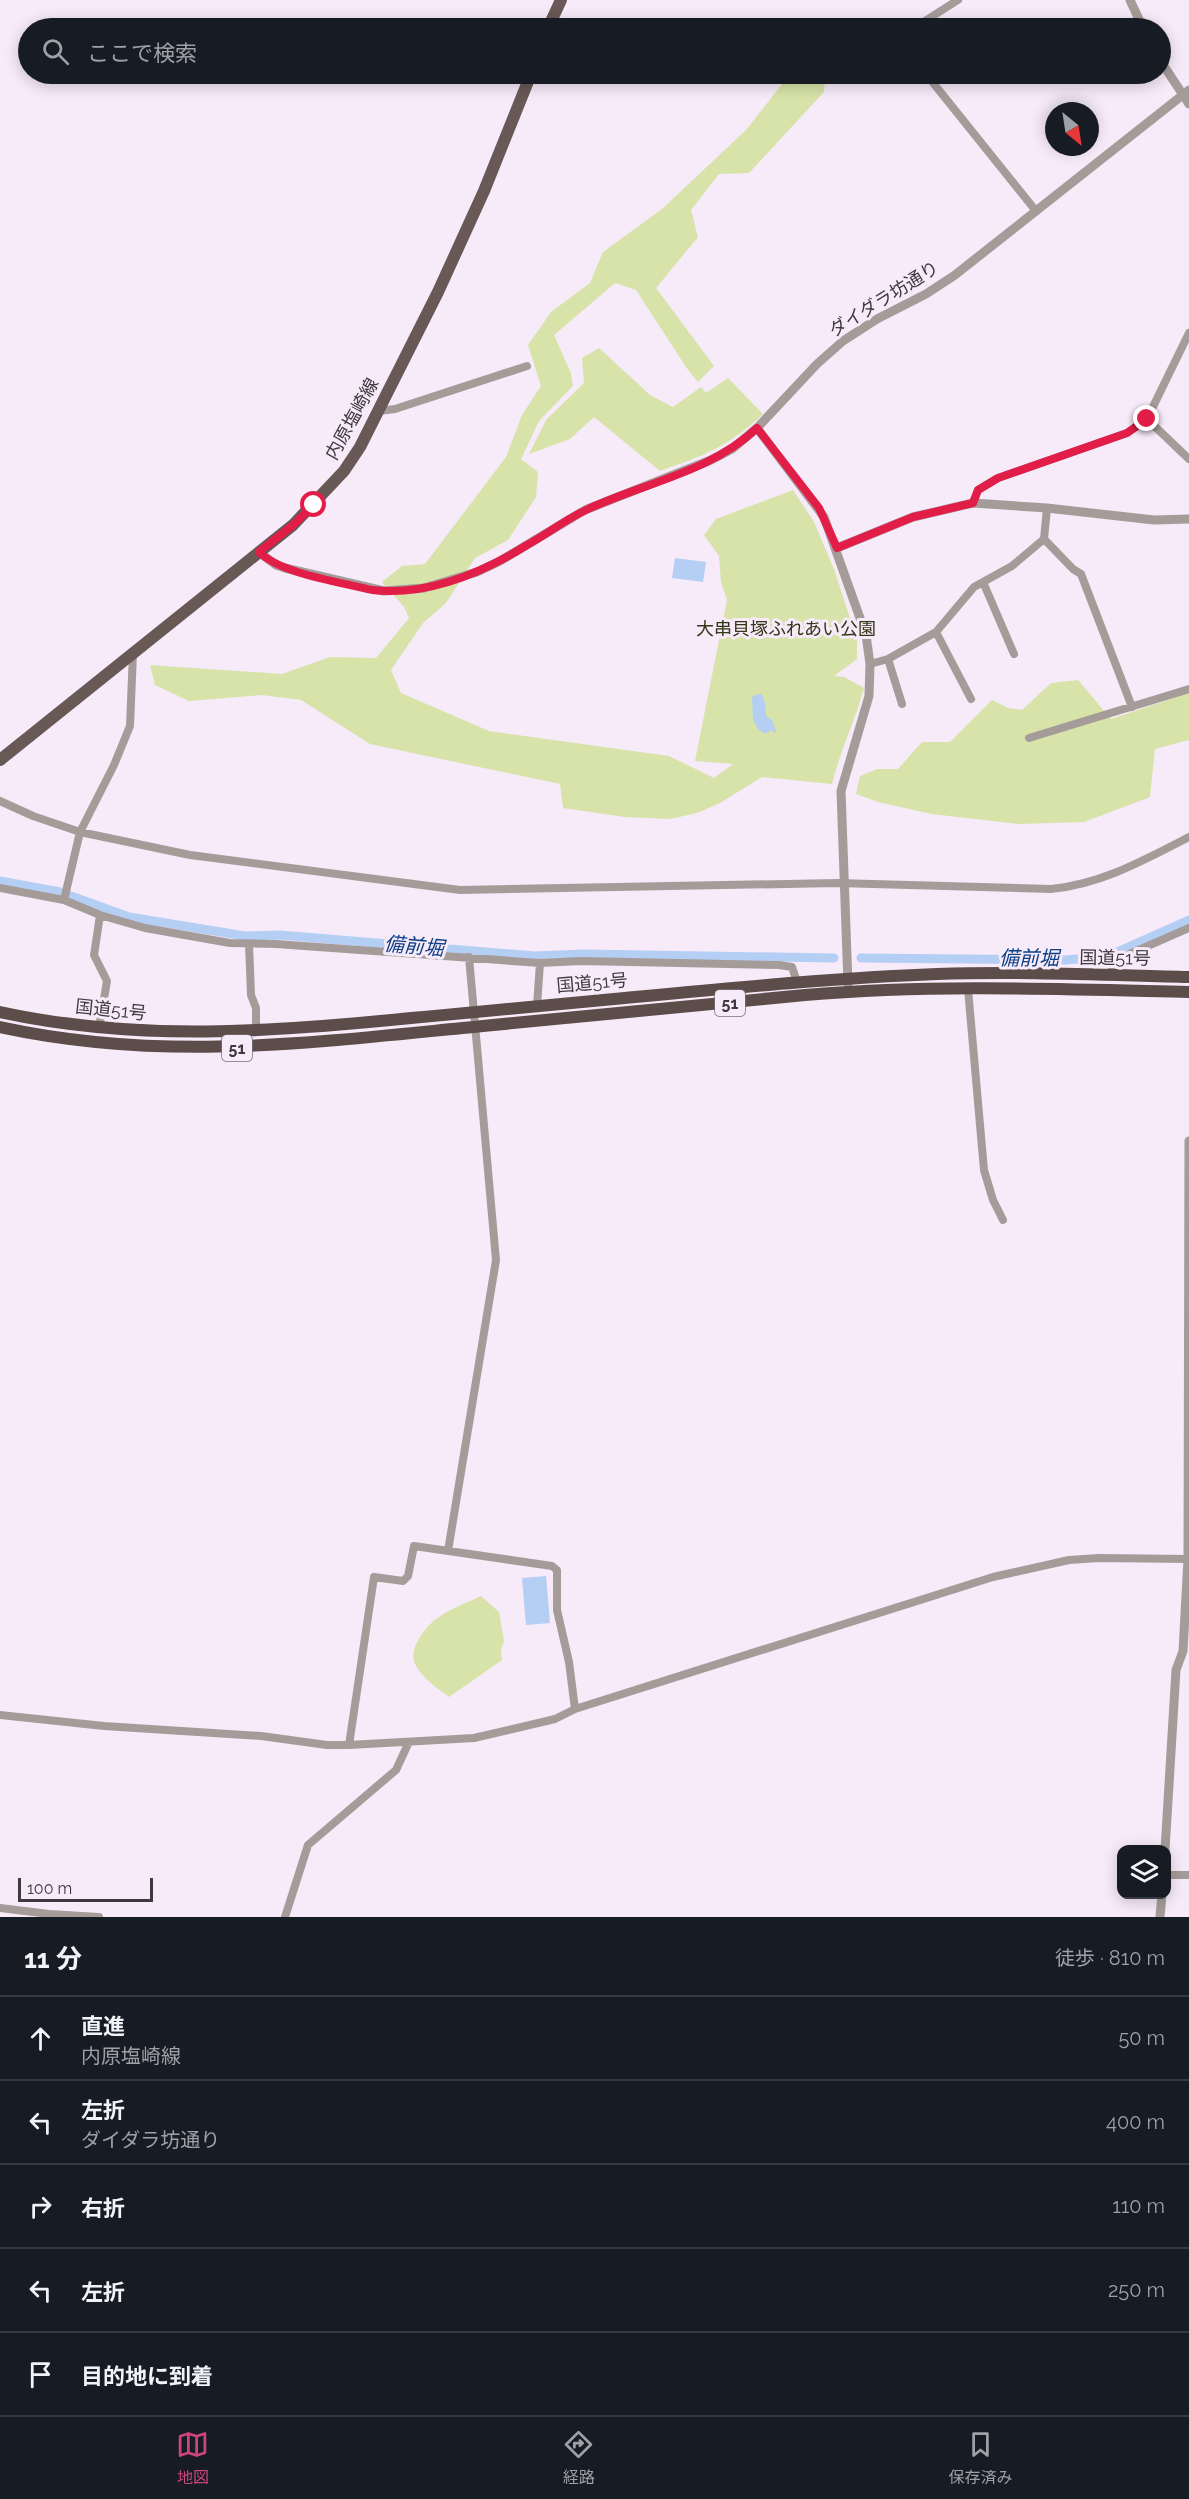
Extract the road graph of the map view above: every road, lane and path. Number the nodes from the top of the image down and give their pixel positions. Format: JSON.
{"nodes":[{"id":1,"x":561,"y":0,"type":"edge"},
{"id":2,"x":958,"y":0,"type":"edge"},
{"id":3,"x":1130,"y":0,"type":"edge"},
{"id":4,"x":553,"y":18,"type":"edge"},
{"id":5,"x":930,"y":18,"type":"edge"},
{"id":6,"x":1138,"y":18,"type":"edge"},
{"id":7,"x":1171,"y":73,"type":"edge"},
{"id":8,"x":527,"y":84,"type":"edge"},
{"id":9,"x":934,"y":84,"type":"edge"},
{"id":10,"x":1186,"y":93,"type":"edge"},
{"id":11,"x":1189,"y":104,"type":"edge"},
{"id":12,"x":1036,"y":211,"type":"junction"},
{"id":13,"x":1189,"y":333,"type":"edge"},
{"id":14,"x":527,"y":366,"type":"dead end"},
{"id":15,"x":379,"y":411,"type":"junction"},
{"id":16,"x":1147,"y":419,"type":"junction"},
{"id":17,"x":757,"y":428,"type":"junction"},
{"id":18,"x":1189,"y":459,"type":"edge"},
{"id":19,"x":973,"y":503,"type":"junction"},
{"id":20,"x":1047,"y":508,"type":"junction"},
{"id":21,"x":1189,"y":519,"type":"edge"},
{"id":22,"x":1044,"y":540,"type":"junction"},
{"id":23,"x":837,"y":548,"type":"junction"},
{"id":24,"x":259,"y":552,"type":"junction"},
{"id":25,"x":983,"y":582,"type":"junction"},
{"id":26,"x":936,"y":632,"type":"junction"},
{"id":27,"x":133,"y":653,"type":"junction"},
{"id":28,"x":1014,"y":654,"type":"dead end"},
{"id":29,"x":888,"y":659,"type":"junction"},
{"id":30,"x":870,"y":664,"type":"junction"},
{"id":31,"x":1189,"y":689,"type":"edge"},
{"id":32,"x":970,"y":699,"type":"dead end"},
{"id":33,"x":902,"y":704,"type":"dead end"},
{"id":34,"x":1132,"y":707,"type":"junction"},
{"id":35,"x":1029,"y":738,"type":"dead end"},
{"id":36,"x":0,"y":760,"type":"edge"},
{"id":37,"x":0,"y":801,"type":"edge"},
{"id":38,"x":80,"y":832,"type":"junction"},
{"id":39,"x":1189,"y":837,"type":"edge"},
{"id":40,"x":844,"y":884,"type":"junction"},
{"id":41,"x":0,"y":888,"type":"edge"},
{"id":42,"x":65,"y":896,"type":"junction"},
{"id":43,"x":100,"y":915,"type":"junction"},
{"id":44,"x":1189,"y":928,"type":"edge"},
{"id":45,"x":249,"y":944,"type":"junction"},
{"id":46,"x":469,"y":957,"type":"junction"},
{"id":47,"x":540,"y":963,"type":"junction"},
{"id":48,"x":1111,"y":976,"type":"junction"},
{"id":49,"x":1189,"y":977,"type":"edge"},
{"id":50,"x":848,"y":978,"type":"junction"},
{"id":51,"x":797,"y":982,"type":"junction"},
{"id":52,"x":968,"y":989,"type":"junction"},
{"id":53,"x":849,"y":992,"type":"junction"},
{"id":54,"x":1189,"y":992,"type":"edge"},
{"id":55,"x":537,"y":1006,"type":"junction"},
{"id":56,"x":0,"y":1012,"type":"edge"},
{"id":57,"x":472,"y":1012,"type":"junction"},
{"id":58,"x":0,"y":1027,"type":"edge"},
{"id":59,"x":474,"y":1027,"type":"junction"},
{"id":60,"x":99,"y":1028,"type":"junction"},
{"id":61,"x":256,"y":1032,"type":"junction"},
{"id":62,"x":1189,"y":1142,"type":"edge"},
{"id":63,"x":1003,"y":1220,"type":"dead end"},
{"id":64,"x":448,"y":1551,"type":"junction"},
{"id":65,"x":1188,"y":1558,"type":"edge"},
{"id":66,"x":575,"y":1709,"type":"junction"},
{"id":67,"x":0,"y":1715,"type":"edge"},
{"id":68,"x":408,"y":1744,"type":"junction"},
{"id":69,"x":349,"y":1745,"type":"junction"},
{"id":70,"x":1164,"y":1845,"type":"edge"},
{"id":71,"x":1171,"y":1875,"type":"edge"},
{"id":72,"x":1189,"y":1875,"type":"edge"},
{"id":73,"x":1162,"y":1899,"type":"edge"},
{"id":74,"x":0,"y":1908,"type":"edge"},
{"id":75,"x":99,"y":1917,"type":"edge"},
{"id":76,"x":285,"y":1917,"type":"edge"},
{"id":77,"x":1160,"y":1917,"type":"edge"}],
"edges":[{"from":1,"to":4,"type":"main road"},
{"from":2,"to":5,"type":"street"},
{"from":3,"to":6,"type":"street"},
{"from":7,"to":10,"type":"street"},
{"from":8,"to":15,"type":"main road","name":"内原塩崎線"},
{"from":9,"to":12,"type":"street"},
{"from":10,"to":11,"type":"street"},
{"from":10,"to":12,"type":"street","name":"ダイダラ坊通り"},
{"from":12,"to":17,"type":"street","name":"ダイダラ坊通り"},
{"from":13,"to":16,"type":"street"},
{"from":14,"to":15,"type":"street"},
{"from":15,"to":24,"type":"main road","name":"内原塩崎線"},
{"from":16,"to":18,"type":"street"},
{"from":16,"to":19,"type":"street"},
{"from":17,"to":23,"type":"street"},
{"from":17,"to":24,"type":"street","name":"ダイダラ坊通り"},
{"from":19,"to":20,"type":"street"},
{"from":19,"to":23,"type":"street"},
{"from":20,"to":21,"type":"street"},
{"from":20,"to":22,"type":"street"},
{"from":22,"to":25,"type":"street"},
{"from":22,"to":34,"type":"street"},
{"from":23,"to":30,"type":"street"},
{"from":24,"to":27,"type":"main road","name":"内原塩崎線"},
{"from":25,"to":26,"type":"street"},
{"from":25,"to":28,"type":"street"},
{"from":26,"to":29,"type":"street"},
{"from":26,"to":32,"type":"street"},
{"from":27,"to":36,"type":"main road","name":"内原塩崎線"},
{"from":27,"to":38,"type":"street"},
{"from":29,"to":30,"type":"street"},
{"from":29,"to":33,"type":"street"},
{"from":30,"to":40,"type":"street"},
{"from":31,"to":34,"type":"street"},
{"from":34,"to":35,"type":"street"},
{"from":37,"to":38,"type":"street"},
{"from":38,"to":40,"type":"street"},
{"from":38,"to":42,"type":"street"},
{"from":39,"to":40,"type":"street"},
{"from":40,"to":50,"type":"street"},
{"from":41,"to":42,"type":"street"},
{"from":42,"to":43,"type":"street"},
{"from":43,"to":45,"type":"street"},
{"from":43,"to":60,"type":"street"},
{"from":44,"to":48,"type":"street"},
{"from":45,"to":46,"type":"street"},
{"from":45,"to":61,"type":"street"},
{"from":46,"to":47,"type":"street"},
{"from":46,"to":57,"type":"street"},
{"from":47,"to":51,"type":"street"},
{"from":47,"to":55,"type":"street"},
{"from":48,"to":49,"type":"highway","name":"国道51号","number":"51"},
{"from":48,"to":50,"type":"highway","name":"国道51号","number":"51"},
{"from":50,"to":51,"type":"highway","name":"国道51号","number":"51"},
{"from":50,"to":53,"type":"street"},
{"from":51,"to":55,"type":"highway","name":"国道51号","number":"51"},
{"from":52,"to":53,"type":"highway","name":"国道51号","number":"51"},
{"from":52,"to":54,"type":"highway","name":"国道51号","number":"51"},
{"from":52,"to":63,"type":"street"},
{"from":53,"to":59,"type":"highway","name":"国道51号","number":"51"},
{"from":55,"to":57,"type":"highway","name":"国道51号","number":"51"},
{"from":56,"to":60,"type":"highway","name":"国道51号","number":"51"},
{"from":57,"to":59,"type":"street"},
{"from":57,"to":61,"type":"highway","name":"国道51号","number":"51"},
{"from":58,"to":59,"type":"highway","name":"国道51号","number":"51"},
{"from":59,"to":64,"type":"street"},
{"from":60,"to":61,"type":"highway","name":"国道51号","number":"51"},
{"from":62,"to":65,"type":"street"},
{"from":64,"to":66,"type":"street"},
{"from":64,"to":69,"type":"street"},
{"from":65,"to":66,"type":"street"},
{"from":65,"to":70,"type":"street"},
{"from":66,"to":68,"type":"street"},
{"from":67,"to":69,"type":"street"},
{"from":68,"to":69,"type":"street"},
{"from":68,"to":76,"type":"street"},
{"from":71,"to":72,"type":"street"},
{"from":73,"to":77,"type":"street"},
{"from":74,"to":75,"type":"street"}]}
